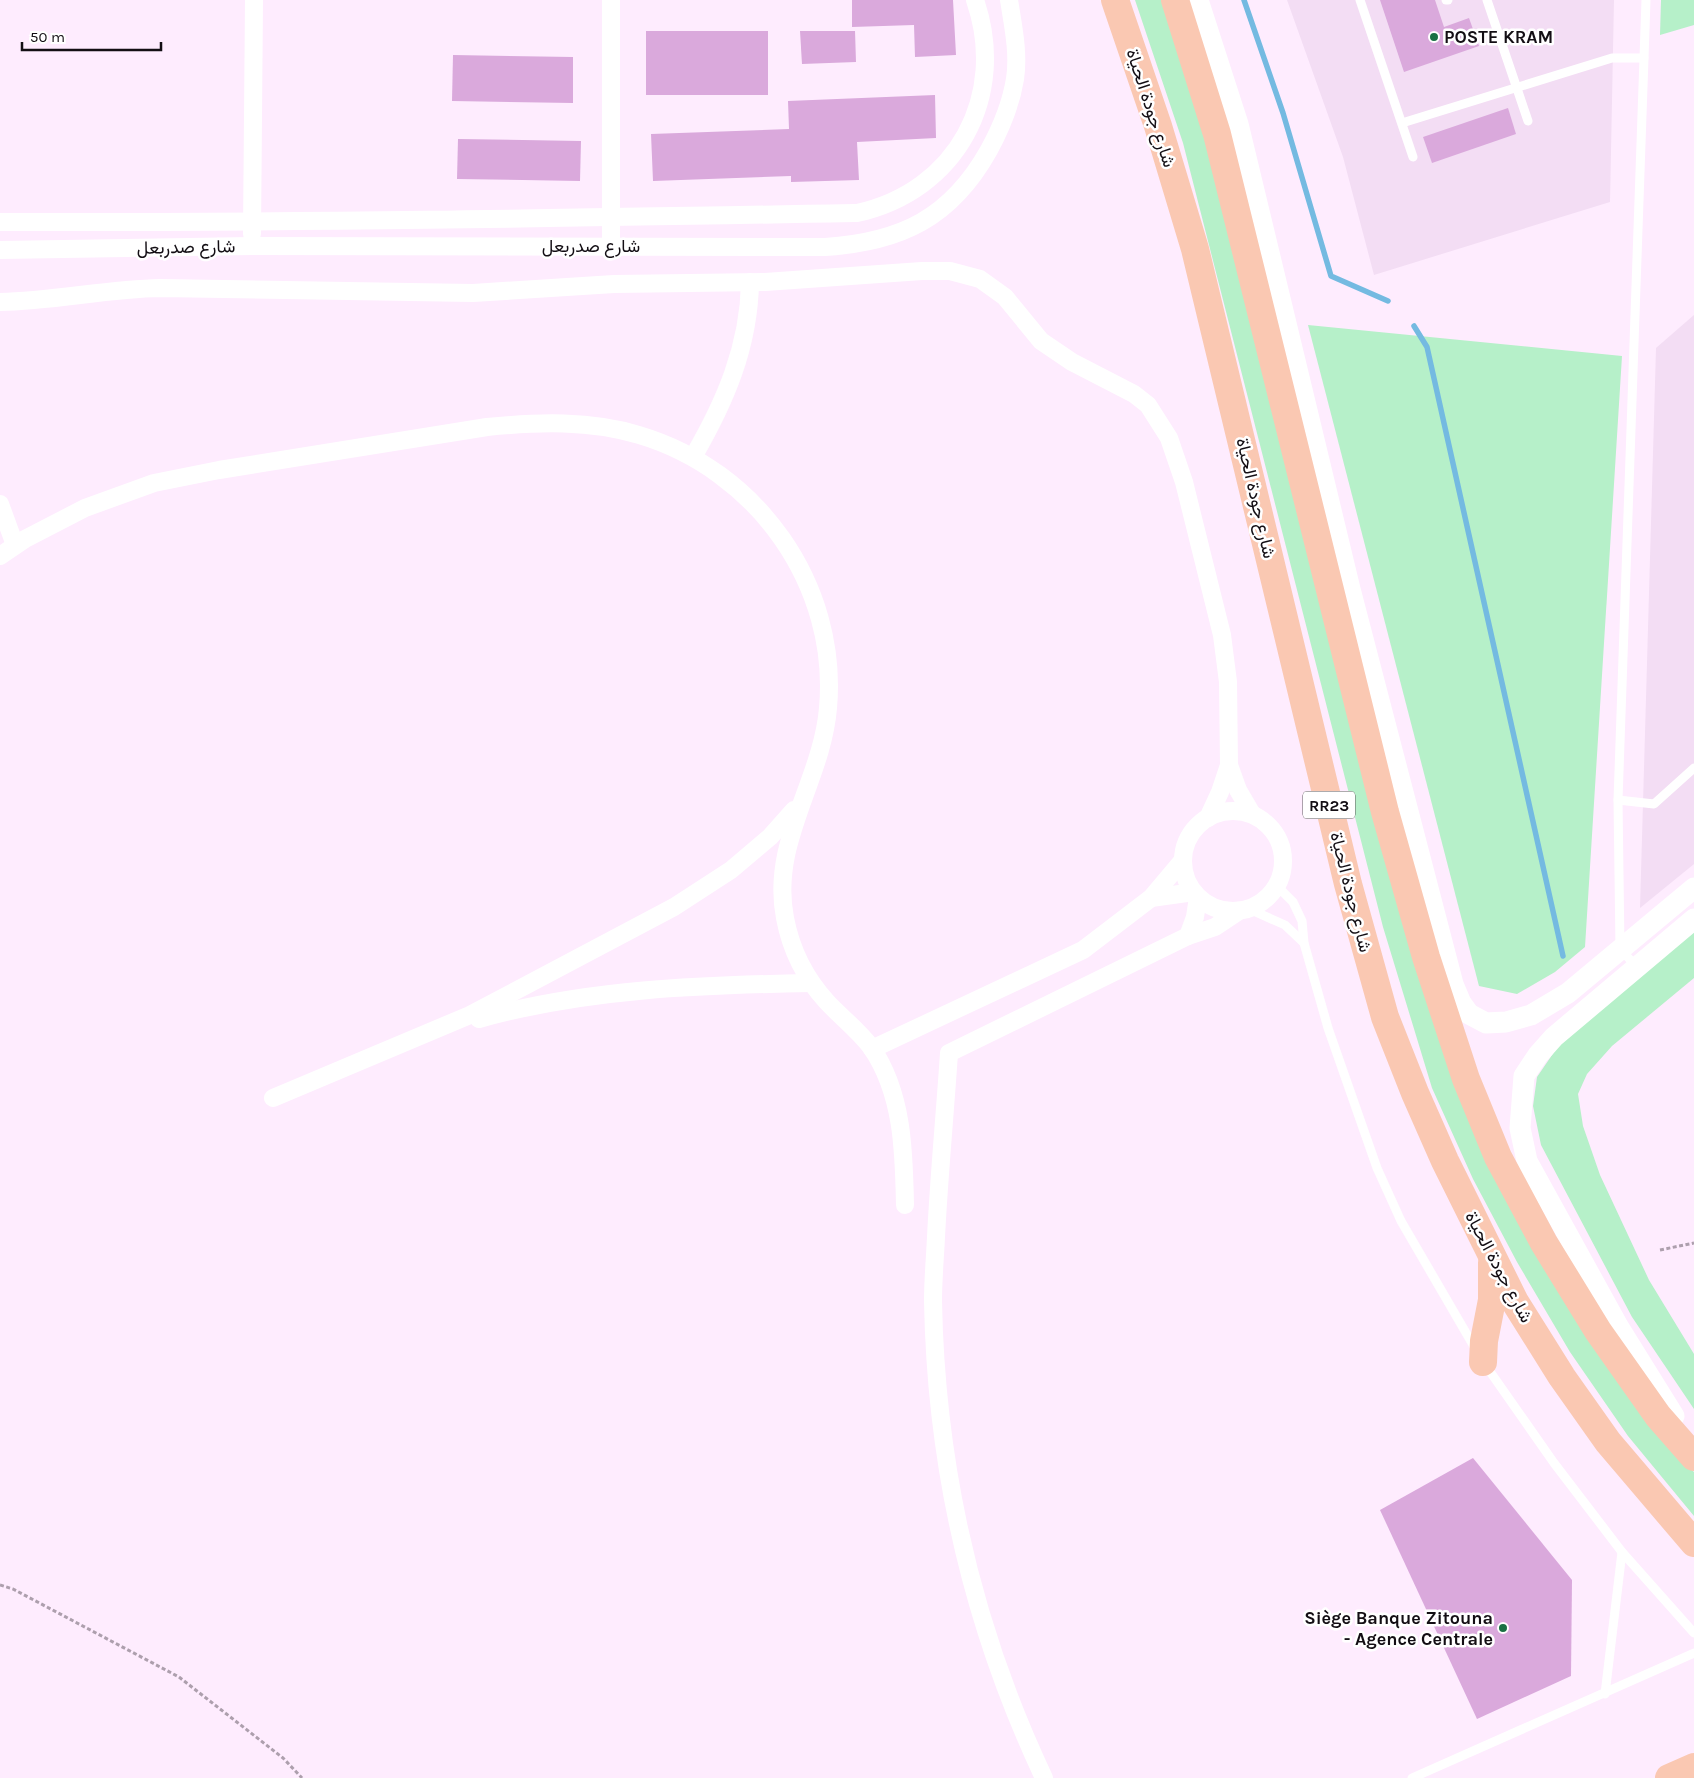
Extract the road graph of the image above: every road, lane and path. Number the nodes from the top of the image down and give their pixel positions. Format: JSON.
{"nodes":[{"id":1,"x":254,"y":0,"type":"edge"},
{"id":2,"x":610,"y":0,"type":"edge"},
{"id":3,"x":975,"y":0,"type":"edge"},
{"id":4,"x":1009,"y":0,"type":"edge"},
{"id":5,"x":1115,"y":0,"type":"edge"},
{"id":6,"x":1175,"y":0,"type":"edge"},
{"id":7,"x":1198,"y":0,"type":"edge"},
{"id":8,"x":1360,"y":0,"type":"edge"},
{"id":9,"x":1487,"y":0,"type":"edge"},
{"id":10,"x":1646,"y":0,"type":"edge"},
{"id":11,"x":1644,"y":58,"type":"junction"},
{"id":12,"x":1517,"y":87,"type":"junction"},
{"id":13,"x":1528,"y":121,"type":"dead end"},
{"id":14,"x":1402,"y":123,"type":"junction"},
{"id":15,"x":1413,"y":157,"type":"dead end"},
{"id":16,"x":611,"y":217,"type":"junction"},
{"id":17,"x":0,"y":222,"type":"edge"},
{"id":18,"x":253,"y":222,"type":"junction"},
{"id":19,"x":252,"y":246,"type":"junction"},
{"id":20,"x":611,"y":246,"type":"junction"},
{"id":21,"x":0,"y":250,"type":"edge"},
{"id":22,"x":750,"y":282,"type":"junction"},
{"id":23,"x":0,"y":302,"type":"edge"},
{"id":24,"x":693,"y":457,"type":"junction"},
{"id":25,"x":0,"y":504,"type":"edge"},
{"id":26,"x":16,"y":546,"type":"junction"},
{"id":27,"x":0,"y":556,"type":"edge"},
{"id":28,"x":1229,"y":765,"type":"junction"},
{"id":29,"x":1694,"y":768,"type":"edge"},
{"id":30,"x":803,"y":800,"type":"junction"},
{"id":31,"x":1618,"y":800,"type":"junction"},
{"id":32,"x":1252,"y":814,"type":"junction"},
{"id":33,"x":1208,"y":818,"type":"junction"},
{"id":34,"x":1183,"y":860,"type":"junction"},
{"id":35,"x":1277,"y":886,"type":"junction"},
{"id":36,"x":1694,"y":888,"type":"edge"},
{"id":37,"x":1196,"y":894,"type":"junction"},
{"id":38,"x":1151,"y":898,"type":"junction"},
{"id":39,"x":1244,"y":910,"type":"junction"},
{"id":40,"x":1694,"y":918,"type":"edge"},
{"id":41,"x":1188,"y":936,"type":"junction"},
{"id":42,"x":1304,"y":943,"type":"junction"},
{"id":43,"x":1620,"y":949,"type":"junction"},
{"id":44,"x":1637,"y":967,"type":"junction"},
{"id":45,"x":546,"y":976,"type":"junction"},
{"id":46,"x":811,"y":984,"type":"junction"},
{"id":47,"x":554,"y":1003,"type":"junction"},
{"id":48,"x":440,"y":1029,"type":"junction"},
{"id":49,"x":872,"y":1049,"type":"junction"},
{"id":50,"x":273,"y":1098,"type":"dead end"},
{"id":51,"x":905,"y":1205,"type":"dead end"},
{"id":52,"x":1694,"y":1243,"type":"edge"},
{"id":53,"x":1660,"y":1250,"type":"dead end"},
{"id":54,"x":1492,"y":1259,"type":"junction"},
{"id":55,"x":1483,"y":1362,"type":"junction"},
{"id":56,"x":1694,"y":1446,"type":"edge"},
{"id":57,"x":1694,"y":1458,"type":"edge"},
{"id":58,"x":1694,"y":1543,"type":"edge"},
{"id":59,"x":1622,"y":1552,"type":"junction"},
{"id":60,"x":0,"y":1584,"type":"edge"},
{"id":61,"x":1694,"y":1633,"type":"edge"},
{"id":62,"x":1694,"y":1653,"type":"edge"},
{"id":63,"x":1605,"y":1694,"type":"junction"},
{"id":64,"x":1694,"y":1767,"type":"edge"},
{"id":65,"x":302,"y":1778,"type":"edge"},
{"id":66,"x":1044,"y":1778,"type":"edge"},
{"id":67,"x":1412,"y":1778,"type":"edge"},
{"id":68,"x":1669,"y":1778,"type":"edge"}],
"edges":[{"from":1,"to":18,"type":"street"},
{"from":2,"to":16,"type":"street"},
{"from":3,"to":16,"type":"street","name":"شارع صدربعل"},
{"from":4,"to":20,"type":"street","name":"شارع صدربعل"},
{"from":5,"to":54,"type":"highway","name":"شارع جودة الحياة","number":"RR23"},
{"from":6,"to":57,"type":"highway","number":"RR23"},
{"from":7,"to":43,"type":"street"},
{"from":8,"to":14,"type":"lane"},
{"from":9,"to":12,"type":"lane"},
{"from":10,"to":11,"type":"lane"},
{"from":11,"to":12,"type":"lane"},
{"from":11,"to":31,"type":"lane"},
{"from":12,"to":13,"type":"lane"},
{"from":12,"to":14,"type":"lane"},
{"from":14,"to":15,"type":"lane"},
{"from":16,"to":18,"type":"street","name":"شارع صدربعل"},
{"from":16,"to":20,"type":"street"},
{"from":17,"to":18,"type":"street","name":"شارع صدربعل"},
{"from":18,"to":19,"type":"street"},
{"from":19,"to":20,"type":"street","name":"شارع صدربعل"},
{"from":19,"to":21,"type":"street","name":"شارع صدربعل"},
{"from":22,"to":23,"type":"street"},
{"from":22,"to":24,"type":"street"},
{"from":22,"to":28,"type":"street"},
{"from":24,"to":26,"type":"street"},
{"from":24,"to":30,"type":"street"},
{"from":25,"to":26,"type":"street"},
{"from":26,"to":27,"type":"street"},
{"from":28,"to":32,"type":"street"},
{"from":28,"to":33,"type":"street"},
{"from":29,"to":31,"type":"lane"},
{"from":30,"to":45,"type":"street"},
{"from":30,"to":46,"type":"street"},
{"from":31,"to":43,"type":"lane"},
{"from":32,"to":33,"type":"street"},
{"from":32,"to":35,"type":"street"},
{"from":33,"to":34,"type":"street"},
{"from":34,"to":37,"type":"street"},
{"from":34,"to":38,"type":"street"},
{"from":35,"to":39,"type":"street"},
{"from":35,"to":42,"type":"lane"},
{"from":36,"to":43,"type":"street"},
{"from":37,"to":38,"type":"street"},
{"from":37,"to":39,"type":"street"},
{"from":37,"to":41,"type":"street"},
{"from":38,"to":49,"type":"street"},
{"from":39,"to":41,"type":"street"},
{"from":39,"to":42,"type":"lane"},
{"from":40,"to":44,"type":"street"},
{"from":41,"to":66,"type":"street"},
{"from":42,"to":55,"type":"lane"},
{"from":43,"to":44,"type":"lane"},
{"from":44,"to":56,"type":"street"},
{"from":45,"to":47,"type":"street"},
{"from":45,"to":48,"type":"street"},
{"from":46,"to":47,"type":"street"},
{"from":46,"to":49,"type":"street"},
{"from":47,"to":48,"type":"street"},
{"from":48,"to":50,"type":"street"},
{"from":49,"to":51,"type":"street"},
{"from":52,"to":53,"type":"path"},
{"from":54,"to":55,"type":"highway"},
{"from":54,"to":58,"type":"highway","name":"شارع جودة الحياة","number":"RR23"},
{"from":55,"to":59,"type":"lane"},
{"from":59,"to":61,"type":"lane"},
{"from":59,"to":63,"type":"lane"},
{"from":60,"to":65,"type":"path"},
{"from":62,"to":63,"type":"lane"},
{"from":63,"to":67,"type":"lane"},
{"from":64,"to":68,"type":"highway"}]}
